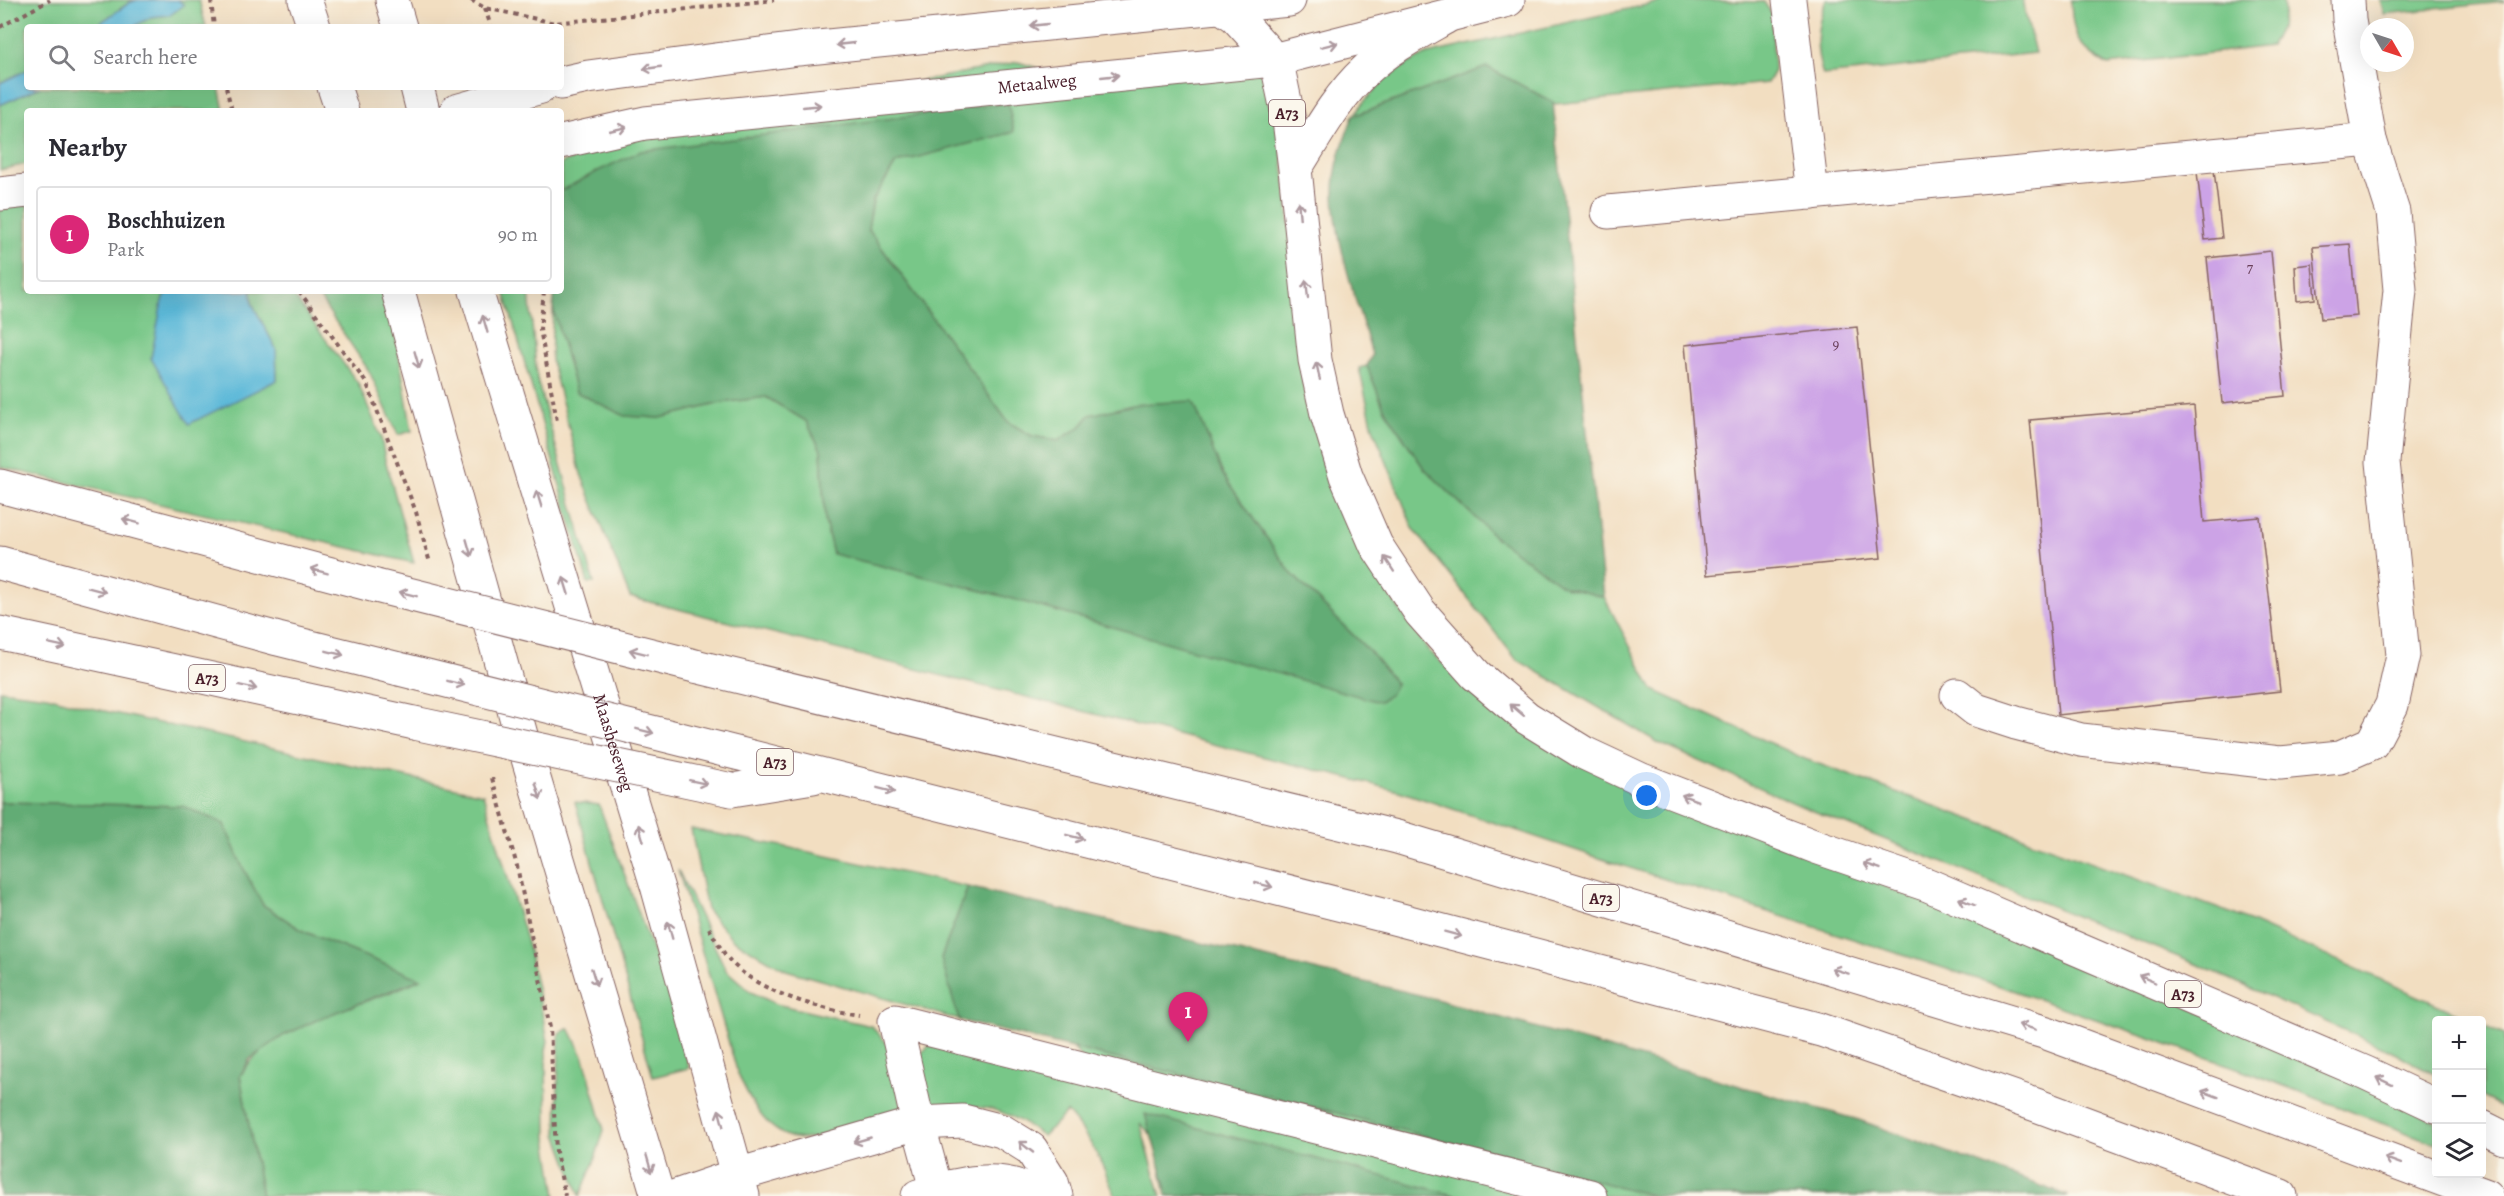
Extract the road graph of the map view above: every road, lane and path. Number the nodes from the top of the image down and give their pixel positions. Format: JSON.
{"nodes":[{"id":1,"x":50,"y":0,"type":"edge"},
{"id":2,"x":211,"y":0,"type":"edge"},
{"id":3,"x":305,"y":0,"type":"edge"},
{"id":4,"x":392,"y":0,"type":"edge"},
{"id":5,"x":471,"y":0,"type":"edge"},
{"id":6,"x":774,"y":0,"type":"edge"},
{"id":7,"x":1289,"y":0,"type":"edge"},
{"id":8,"x":1508,"y":0,"type":"edge"},
{"id":9,"x":1789,"y":0,"type":"edge"},
{"id":10,"x":2348,"y":0,"type":"edge"},
{"id":11,"x":486,"y":8,"type":"junction"},
{"id":12,"x":1222,"y":8,"type":"junction"},
{"id":13,"x":1446,"y":17,"type":"junction"},
{"id":14,"x":214,"y":24,"type":"edge"},
{"id":15,"x":313,"y":24,"type":"edge"},
{"id":16,"x":399,"y":24,"type":"edge"},
{"id":17,"x":490,"y":24,"type":"edge"},
{"id":18,"x":0,"y":27,"type":"edge"},
{"id":19,"x":1273,"y":60,"type":"junction"},
{"id":20,"x":564,"y":82,"type":"edge"},
{"id":21,"x":227,"y":90,"type":"edge"},
{"id":22,"x":335,"y":90,"type":"edge"},
{"id":23,"x":418,"y":90,"type":"edge"},
{"id":24,"x":530,"y":90,"type":"edge"},
{"id":25,"x":231,"y":108,"type":"edge"},
{"id":26,"x":341,"y":108,"type":"edge"},
{"id":27,"x":422,"y":108,"type":"edge"},
{"id":28,"x":467,"y":108,"type":"edge"},
{"id":29,"x":2370,"y":140,"type":"junction"},
{"id":30,"x":564,"y":141,"type":"edge"},
{"id":31,"x":1295,"y":169,"type":"junction"},
{"id":32,"x":24,"y":191,"type":"edge"},
{"id":33,"x":1812,"y":193,"type":"junction"},
{"id":34,"x":0,"y":194,"type":"edge"},
{"id":35,"x":1608,"y":212,"type":"dead end"},
{"id":36,"x":399,"y":294,"type":"edge"},
{"id":37,"x":477,"y":294,"type":"edge"},
{"id":38,"x":0,"y":486,"type":"edge"},
{"id":39,"x":0,"y":563,"type":"edge"},
{"id":40,"x":0,"y":633,"type":"edge"},
{"id":41,"x":1957,"y":695,"type":"dead end"},
{"id":42,"x":829,"y":775,"type":"junction"},
{"id":43,"x":2432,"y":1104,"type":"edge"},
{"id":44,"x":918,"y":1123,"type":"junction"},
{"id":45,"x":2486,"y":1129,"type":"edge"},
{"id":46,"x":2504,"y":1138,"type":"edge"},
{"id":47,"x":740,"y":1185,"type":"edge"},
{"id":48,"x":931,"y":1194,"type":"edge"},
{"id":49,"x":658,"y":1196,"type":"edge"},
{"id":50,"x":676,"y":1196,"type":"edge"},
{"id":51,"x":1039,"y":1196,"type":"edge"},
{"id":52,"x":1056,"y":1196,"type":"edge"},
{"id":53,"x":1590,"y":1196,"type":"edge"},
{"id":54,"x":2282,"y":1196,"type":"edge"},
{"id":55,"x":2487,"y":1196,"type":"edge"}],
"edges":[{"from":1,"to":18,"type":"path"},
{"from":2,"to":14,"type":"path"},
{"from":3,"to":15,"type":"main road"},
{"from":4,"to":16,"type":"main road"},
{"from":5,"to":11,"type":"path"},
{"from":6,"to":11,"type":"path"},
{"from":7,"to":12,"type":"main road"},
{"from":8,"to":13,"type":"main road","name":"Metaalweg"},
{"from":9,"to":33,"type":"main road"},
{"from":10,"to":29,"type":"main road"},
{"from":11,"to":17,"type":"path"},
{"from":12,"to":19,"type":"main road","number":"A73"},
{"from":12,"to":20,"type":"main road","one_way":true},
{"from":19,"to":13,"type":"main road","name":"Metaalweg","one_way":true},
{"from":13,"to":31,"type":"main road","number":"A73"},
{"from":30,"to":19,"type":"main road","name":"Metaalweg","one_way":true},
{"from":19,"to":31,"type":"main road","number":"A73"},
{"from":21,"to":25,"type":"path"},
{"from":22,"to":26,"type":"main road"},
{"from":23,"to":27,"type":"main road"},
{"from":24,"to":28,"type":"main road"},
{"from":29,"to":33,"type":"main road"},
{"from":29,"to":41,"type":"main road"},
{"from":43,"to":31,"type":"main road","number":"A73","one_way":true},
{"from":32,"to":34,"type":"main road"},
{"from":33,"to":35,"type":"main road"},
{"from":36,"to":49,"type":"main road","one_way":true},
{"from":47,"to":37,"type":"main road","name":"Maasheseweg","one_way":true},
{"from":55,"to":38,"type":"main road","number":"A73","one_way":true,"bridge":true},
{"from":39,"to":42,"type":"main road","number":"A73","one_way":true,"bridge":true},
{"from":40,"to":42,"type":"main road","number":"A73","one_way":true,"bridge":true},
{"from":42,"to":54,"type":"main road","number":"A73","one_way":true},
{"from":44,"to":47,"type":"main road","one_way":true},
{"from":44,"to":48,"type":"main road"},
{"from":52,"to":44,"type":"main road","one_way":true},
{"from":44,"to":53,"type":"main road"},
{"from":45,"to":46,"type":"main road"},
{"from":47,"to":50,"type":"main road"},
{"from":48,"to":51,"type":"main road"}]}
